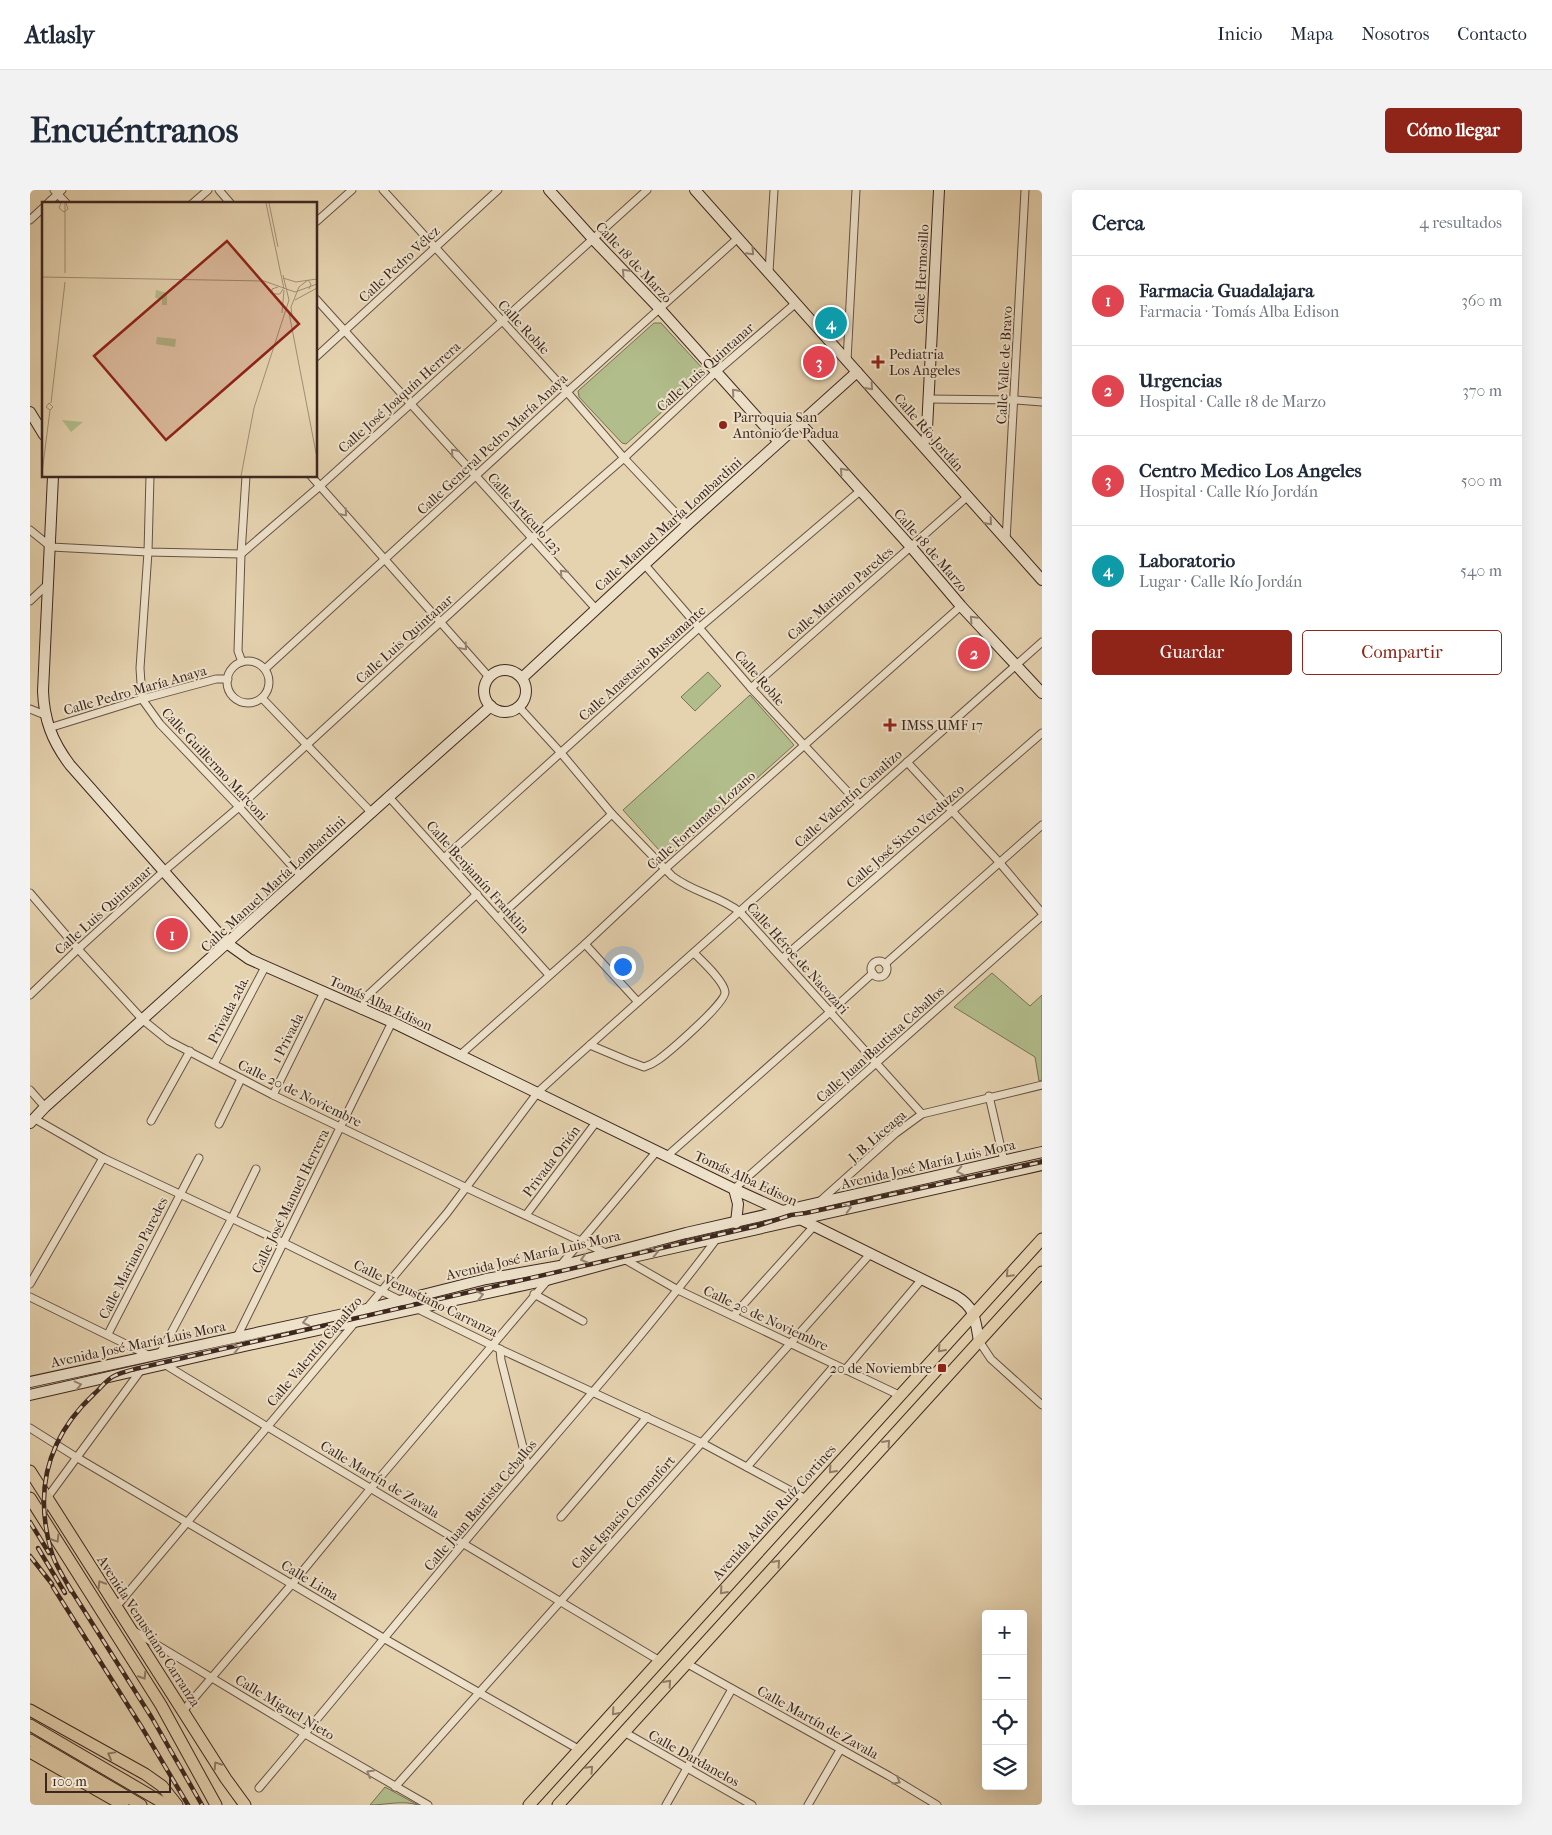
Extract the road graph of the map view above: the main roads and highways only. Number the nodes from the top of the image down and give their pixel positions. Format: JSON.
{"nodes":[{"id":1,"x":1042,"y":1239,"type":"edge"},
{"id":2,"x":1042,"y":1272,"type":"edge"},
{"id":3,"x":30,"y":1471,"type":"edge"},
{"id":4,"x":30,"y":1498,"type":"edge"},
{"id":5,"x":30,"y":1710,"type":"edge"},
{"id":6,"x":30,"y":1725,"type":"edge"},
{"id":7,"x":30,"y":1740,"type":"edge"},
{"id":8,"x":30,"y":1752,"type":"edge"},
{"id":9,"x":107,"y":1801,"type":"edge"},
{"id":10,"x":171,"y":1804,"type":"edge"},
{"id":11,"x":560,"y":1804,"type":"edge"},
{"id":12,"x":123,"y":1805,"type":"edge"},
{"id":13,"x":141,"y":1805,"type":"edge"},
{"id":14,"x":216,"y":1805,"type":"edge"},
{"id":15,"x":245,"y":1805,"type":"edge"},
{"id":16,"x":528,"y":1805,"type":"edge"}],
"edges":[{"from":1,"to":16,"type":"main road","name":"Avenida Adolfo Ruíz Cortines","one_way":true},
{"from":11,"to":2,"type":"main road","one_way":true},
{"from":15,"to":3,"type":"main road","name":"Avenida Venustiano Carranza","one_way":true},
{"from":4,"to":14,"type":"main road","name":"Avenida Venustiano Carranza","one_way":true},
{"from":10,"to":5,"type":"main road","one_way":true},
{"from":6,"to":10,"type":"main road"},
{"from":7,"to":13,"type":"main road"},
{"from":8,"to":9,"type":"main road"},
{"from":9,"to":12,"type":"main road"}]}
